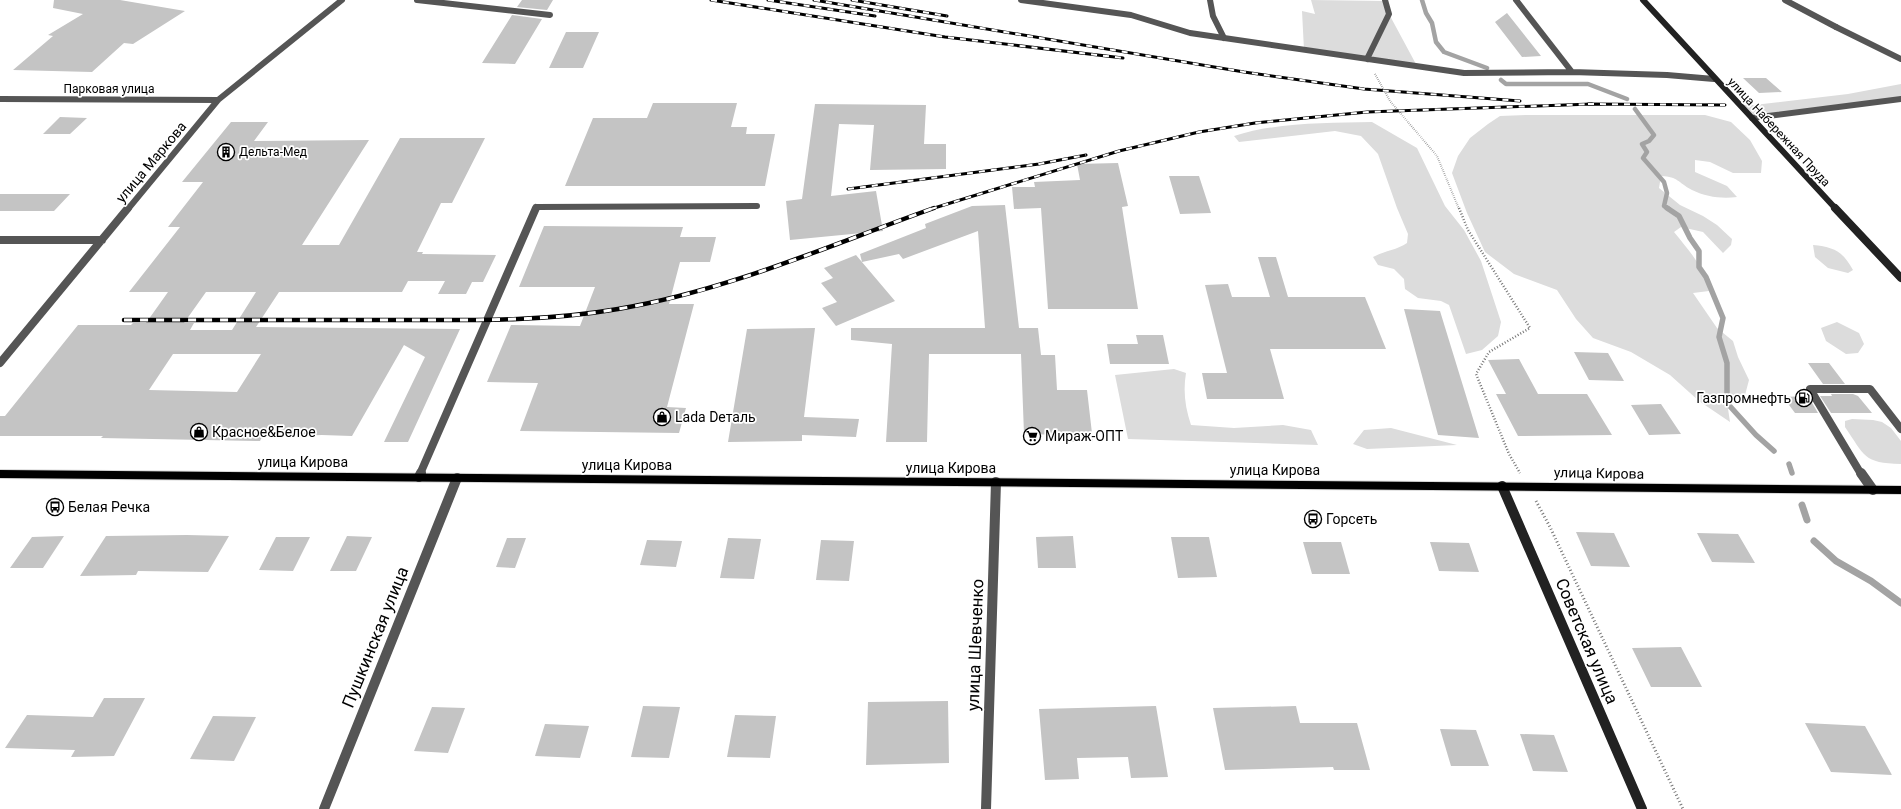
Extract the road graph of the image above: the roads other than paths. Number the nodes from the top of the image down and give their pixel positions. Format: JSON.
{"nodes":[{"id":1,"x":342,"y":0,"type":"edge"},
{"id":2,"x":417,"y":0,"type":"edge"},
{"id":3,"x":1021,"y":0,"type":"edge"},
{"id":4,"x":1210,"y":0,"type":"edge"},
{"id":5,"x":1385,"y":0,"type":"edge"},
{"id":6,"x":1516,"y":0,"type":"edge"},
{"id":7,"x":1643,"y":0,"type":"edge"},
{"id":8,"x":1785,"y":0,"type":"edge"},
{"id":9,"x":550,"y":15,"type":"dead end"},
{"id":10,"x":1224,"y":38,"type":"junction"},
{"id":11,"x":1367,"y":59,"type":"junction"},
{"id":12,"x":1901,"y":59,"type":"edge"},
{"id":13,"x":1572,"y":72,"type":"junction"},
{"id":14,"x":1714,"y":79,"type":"junction"},
{"id":15,"x":0,"y":99,"type":"edge"},
{"id":16,"x":1901,"y":99,"type":"edge"},
{"id":17,"x":218,"y":100,"type":"junction"},
{"id":18,"x":1752,"y":118,"type":"junction"},
{"id":19,"x":757,"y":206,"type":"dead end"},
{"id":20,"x":0,"y":240,"type":"edge"},
{"id":21,"x":102,"y":240,"type":"junction"},
{"id":22,"x":1901,"y":278,"type":"edge"},
{"id":23,"x":0,"y":363,"type":"edge"},
{"id":24,"x":1901,"y":429,"type":"edge"},
{"id":25,"x":0,"y":474,"type":"edge"},
{"id":26,"x":419,"y":477,"type":"junction"},
{"id":27,"x":457,"y":478,"type":"junction"},
{"id":28,"x":996,"y":482,"type":"junction"},
{"id":29,"x":1502,"y":486,"type":"junction"},
{"id":30,"x":1873,"y":490,"type":"junction"},
{"id":31,"x":1901,"y":490,"type":"edge"},
{"id":32,"x":324,"y":809,"type":"edge"},
{"id":33,"x":986,"y":809,"type":"edge"},
{"id":34,"x":1642,"y":809,"type":"edge"}],
"edges":[{"from":1,"to":17,"type":"street","name":"улица Маркова"},
{"from":2,"to":9,"type":"street"},
{"from":3,"to":10,"type":"street"},
{"from":4,"to":10,"type":"street"},
{"from":5,"to":11,"type":"street"},
{"from":6,"to":13,"type":"street"},
{"from":7,"to":14,"type":"street","name":"улица Набережная Пруда"},
{"from":8,"to":12,"type":"street"},
{"from":10,"to":11,"type":"street"},
{"from":11,"to":13,"type":"street"},
{"from":13,"to":14,"type":"street"},
{"from":14,"to":18,"type":"street","name":"улица Набережная Пруда"},
{"from":15,"to":17,"type":"street","name":"Парковая улица"},
{"from":16,"to":18,"type":"street"},
{"from":17,"to":21,"type":"street","name":"улица Маркова"},
{"from":18,"to":22,"type":"street","name":"улица Набережная Пруда"},
{"from":19,"to":26,"type":"street"},
{"from":20,"to":21,"type":"street"},
{"from":21,"to":23,"type":"street","name":"улица Маркова"},
{"from":24,"to":30,"type":"street"},
{"from":25,"to":26,"type":"main road","name":"улица Кирова"},
{"from":26,"to":27,"type":"main road","name":"улица Кирова"},
{"from":27,"to":28,"type":"main road","name":"улица Кирова"},
{"from":27,"to":32,"type":"street","name":"Пушкинская улица"},
{"from":28,"to":29,"type":"main road","name":"улица Кирова"},
{"from":28,"to":33,"type":"street","name":"улица Шевченко"},
{"from":29,"to":30,"type":"main road","name":"улица Кирова"},
{"from":29,"to":34,"type":"street","name":"Советская улица"},
{"from":30,"to":31,"type":"main road","name":"улица Кирова"}]}
